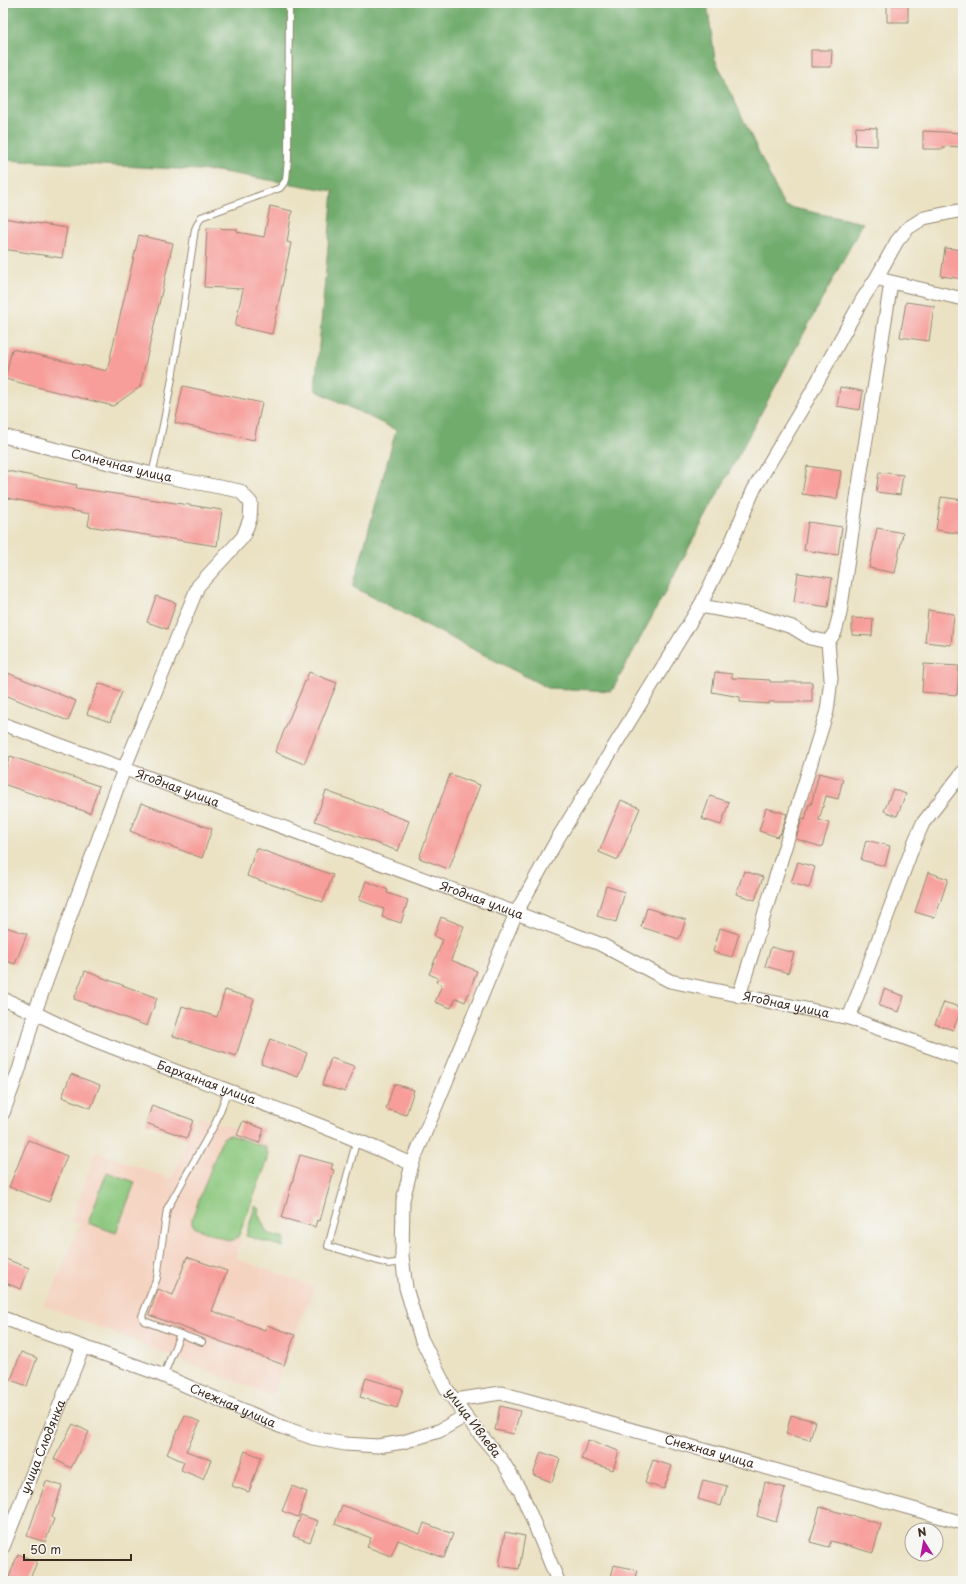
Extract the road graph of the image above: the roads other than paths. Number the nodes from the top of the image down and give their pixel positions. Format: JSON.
{"nodes":[{"id":1,"x":289,"y":3,"type":"edge"},
{"id":2,"x":963,"y":210,"type":"edge"},
{"id":3,"x":877,"y":277,"type":"junction"},
{"id":4,"x":892,"y":283,"type":"junction"},
{"id":5,"x":963,"y":299,"type":"edge"},
{"id":6,"x":3,"y":436,"type":"edge"},
{"id":7,"x":152,"y":474,"type":"junction"},
{"id":8,"x":700,"y":606,"type":"junction"},
{"id":9,"x":828,"y":642,"type":"junction"},
{"id":10,"x":3,"y":724,"type":"edge"},
{"id":11,"x":124,"y":769,"type":"junction"},
{"id":12,"x":963,"y":772,"type":"edge"},
{"id":13,"x":516,"y":913,"type":"junction"},
{"id":14,"x":739,"y":996,"type":"junction"},
{"id":15,"x":3,"y":999,"type":"edge"},
{"id":16,"x":35,"y":1012,"type":"junction"},
{"id":17,"x":849,"y":1018,"type":"junction"},
{"id":18,"x":963,"y":1059,"type":"edge"},
{"id":19,"x":228,"y":1090,"type":"junction"},
{"id":20,"x":3,"y":1113,"type":"edge"},
{"id":21,"x":357,"y":1139,"type":"junction"},
{"id":22,"x":412,"y":1164,"type":"junction"},
{"id":23,"x":402,"y":1262,"type":"junction"},
{"id":24,"x":3,"y":1318,"type":"edge"},
{"id":25,"x":180,"y":1334,"type":"junction"},
{"id":26,"x":202,"y":1342,"type":"dead end"},
{"id":27,"x":83,"y":1347,"type":"junction"},
{"id":28,"x":164,"y":1377,"type":"junction"},
{"id":29,"x":455,"y":1400,"type":"junction"},
{"id":30,"x":465,"y":1416,"type":"junction"},
{"id":31,"x":963,"y":1523,"type":"edge"},
{"id":32,"x":3,"y":1547,"type":"edge"},
{"id":33,"x":558,"y":1581,"type":"edge"}],
"edges":[{"from":1,"to":7,"type":"lane"},
{"from":2,"to":3,"type":"street","name":"улица Ивлева"},
{"from":3,"to":4,"type":"street"},
{"from":3,"to":8,"type":"street","name":"улица Ивлева"},
{"from":4,"to":5,"type":"street"},
{"from":4,"to":9,"type":"street"},
{"from":6,"to":7,"type":"street","name":"Солнечная улица"},
{"from":7,"to":11,"type":"street","name":"Солнечная улица"},
{"from":8,"to":9,"type":"street"},
{"from":8,"to":13,"type":"street","name":"улица Ивлева"},
{"from":9,"to":14,"type":"street"},
{"from":10,"to":11,"type":"street","name":"Ягодная улица"},
{"from":11,"to":13,"type":"street","name":"Ягодная улица"},
{"from":11,"to":16,"type":"street"},
{"from":12,"to":17,"type":"street"},
{"from":13,"to":14,"type":"street","name":"Ягодная улица"},
{"from":13,"to":22,"type":"street","name":"улица Ивлева"},
{"from":14,"to":17,"type":"street","name":"Ягодная улица"},
{"from":15,"to":16,"type":"street","name":"Барханная улица"},
{"from":16,"to":19,"type":"street","name":"Барханная улица"},
{"from":16,"to":20,"type":"street"},
{"from":17,"to":18,"type":"street","name":"Ягодная улица"},
{"from":19,"to":21,"type":"street","name":"Барханная улица"},
{"from":19,"to":25,"type":"lane"},
{"from":21,"to":22,"type":"street","name":"Барханная улица"},
{"from":21,"to":23,"type":"lane"},
{"from":22,"to":23,"type":"street","name":"улица Ивлева"},
{"from":23,"to":29,"type":"street","name":"улица Ивлева"},
{"from":24,"to":27,"type":"street","name":"Снежная улица"},
{"from":25,"to":26,"type":"lane"},
{"from":25,"to":28,"type":"lane"},
{"from":27,"to":28,"type":"street","name":"Снежная улица"},
{"from":27,"to":32,"type":"street","name":"улица Слюдянка"},
{"from":28,"to":30,"type":"street","name":"Снежная улица"},
{"from":29,"to":30,"type":"street","name":"улица Ивлева"},
{"from":29,"to":31,"type":"street","name":"Снежная улица"},
{"from":30,"to":33,"type":"street","name":"улица Ивлева"}]}
